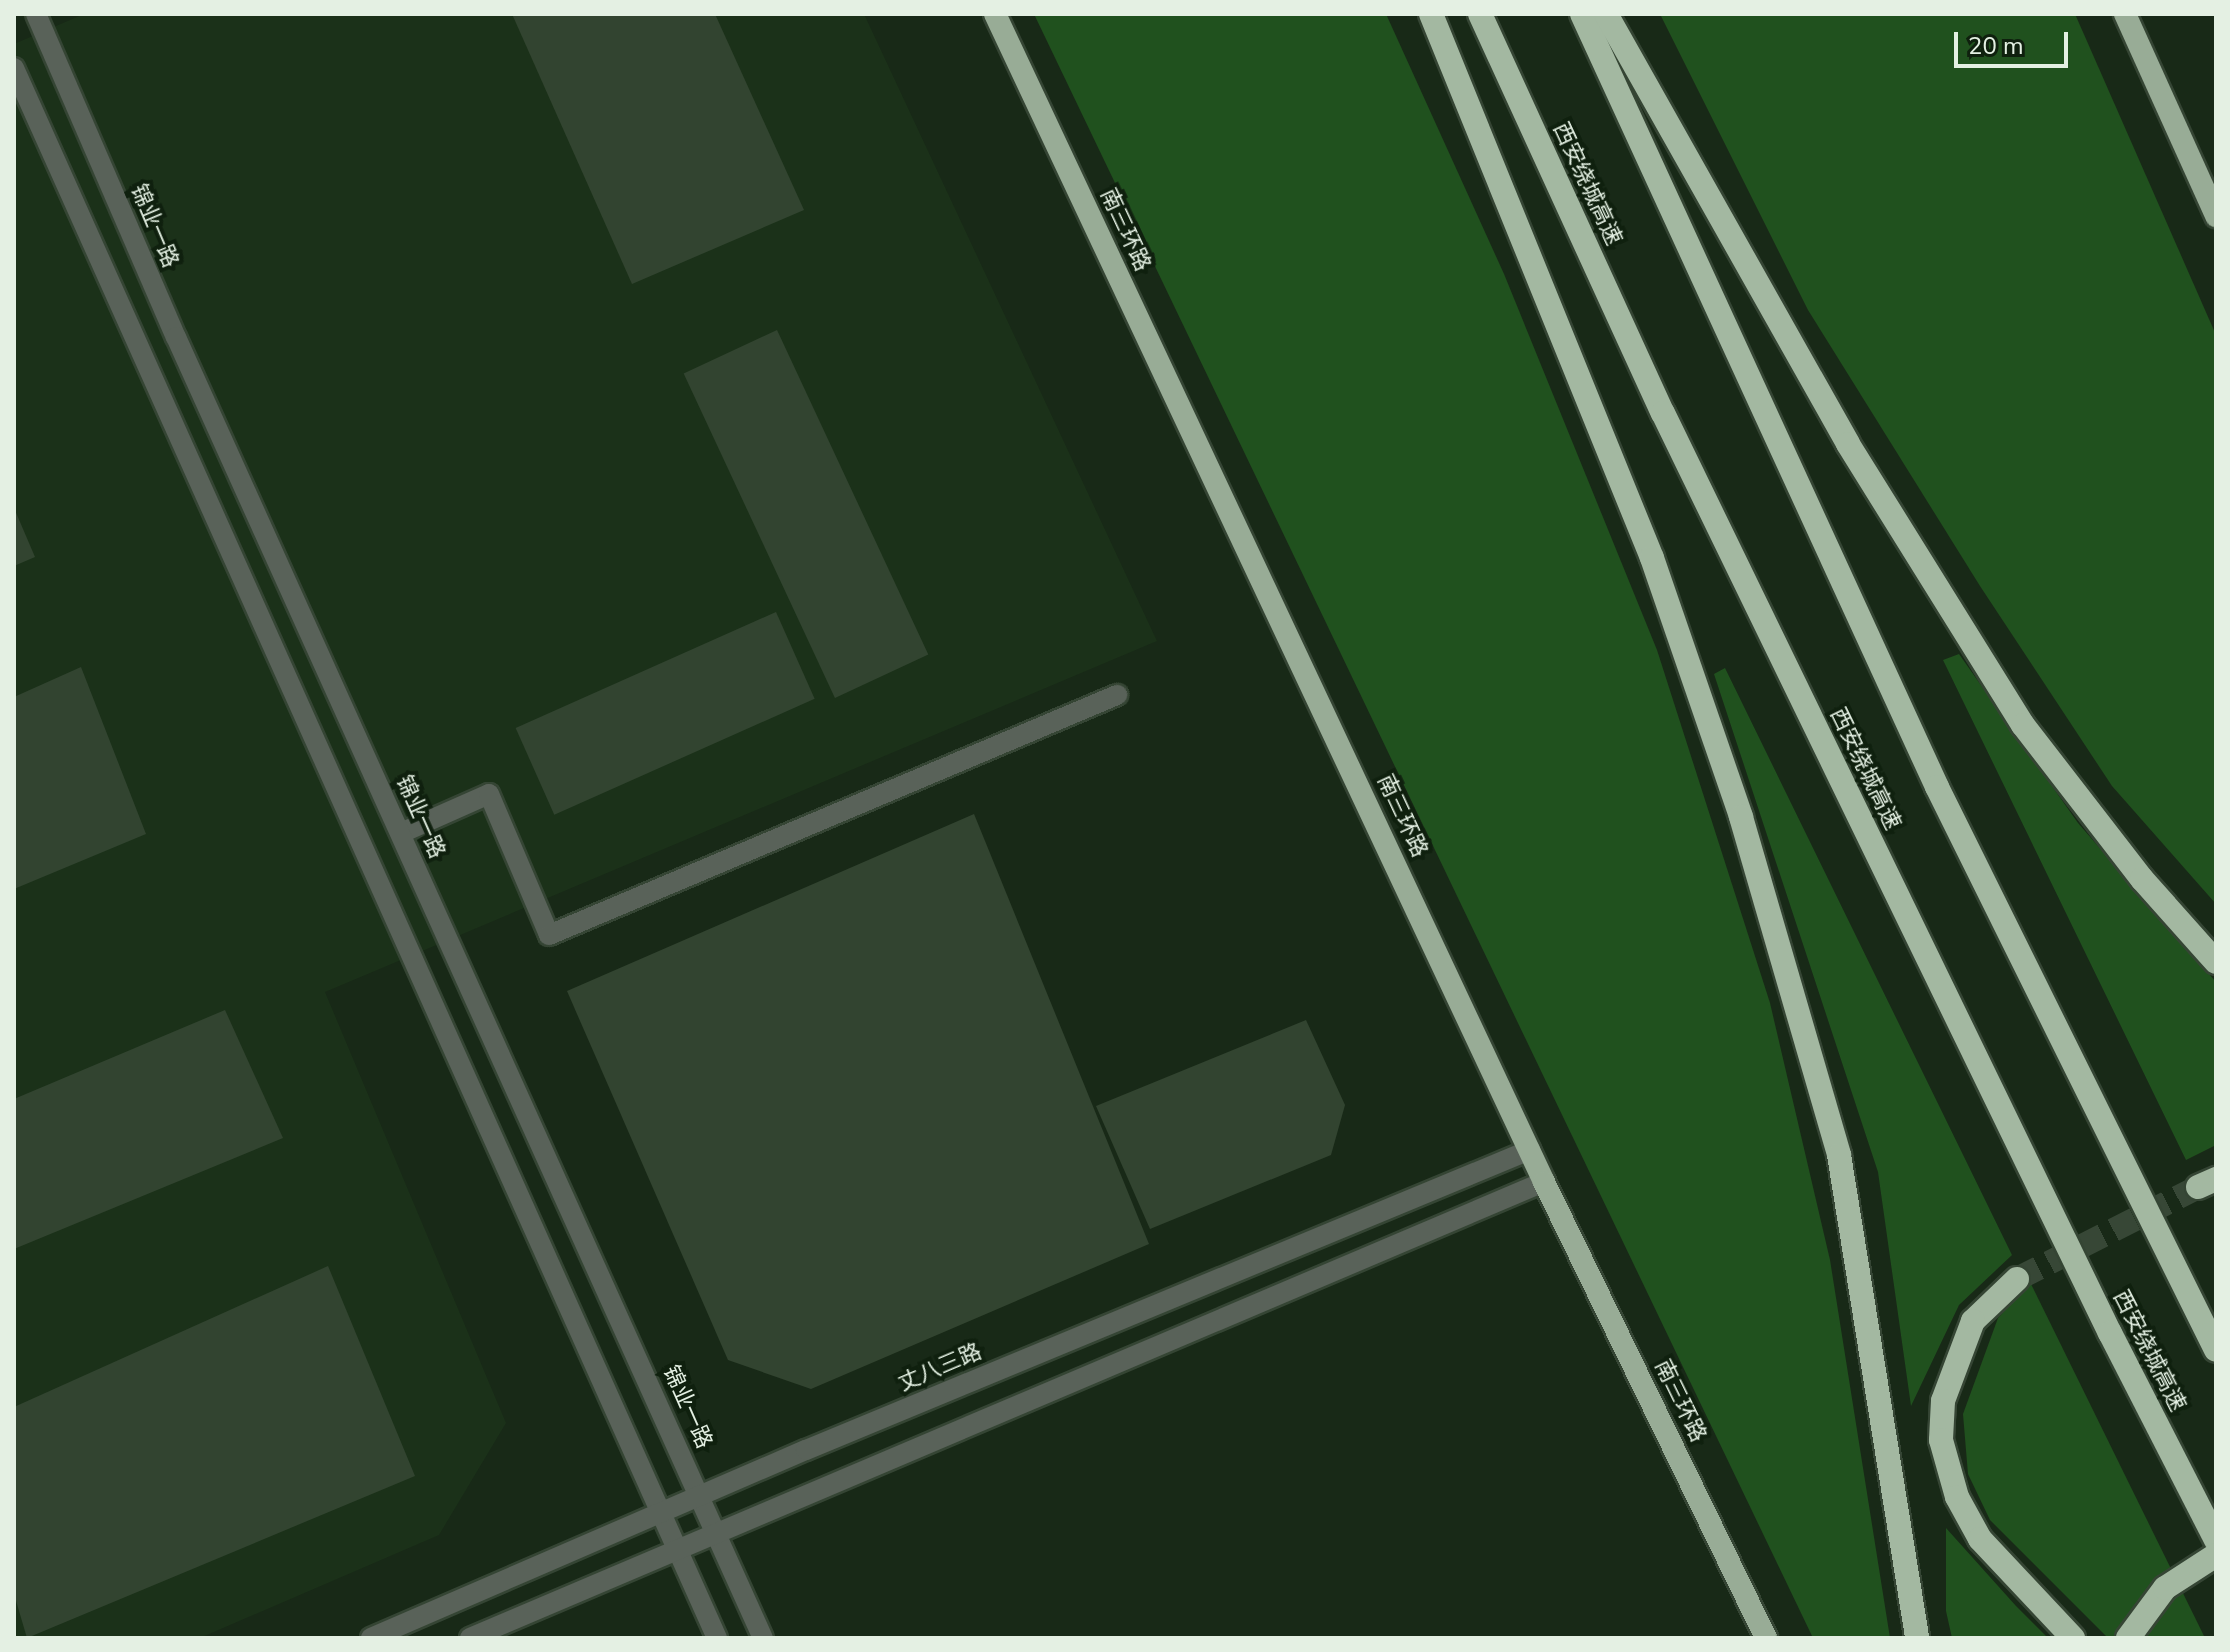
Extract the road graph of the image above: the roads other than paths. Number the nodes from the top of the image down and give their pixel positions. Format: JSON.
{"nodes":[{"id":1,"x":36,"y":14,"type":"edge"},
{"id":2,"x":995,"y":14,"type":"edge"},
{"id":3,"x":1431,"y":14,"type":"edge"},
{"id":4,"x":1480,"y":14,"type":"edge"},
{"id":5,"x":1582,"y":14,"type":"edge"},
{"id":6,"x":1606,"y":14,"type":"edge"},
{"id":7,"x":2125,"y":14,"type":"edge"},
{"id":8,"x":14,"y":68,"type":"edge"},
{"id":9,"x":2216,"y":216,"type":"edge"},
{"id":10,"x":1117,"y":695,"type":"dead end"},
{"id":11,"x":401,"y":833,"type":"junction"},
{"id":12,"x":2216,"y":962,"type":"edge"},
{"id":13,"x":1530,"y":1150,"type":"junction"},
{"id":14,"x":1544,"y":1182,"type":"junction"},
{"id":15,"x":2017,"y":1279,"type":"tunnel mouth"},
{"id":16,"x":2216,"y":1350,"type":"edge"},
{"id":17,"x":701,"y":1495,"type":"junction"},
{"id":18,"x":662,"y":1512,"type":"junction"},
{"id":19,"x":717,"y":1532,"type":"junction"},
{"id":20,"x":2216,"y":1540,"type":"edge"},
{"id":21,"x":677,"y":1549,"type":"junction"},
{"id":22,"x":2216,"y":1555,"type":"edge"},
{"id":23,"x":371,"y":1638,"type":"edge"},
{"id":24,"x":470,"y":1638,"type":"edge"},
{"id":25,"x":717,"y":1638,"type":"edge"},
{"id":26,"x":763,"y":1638,"type":"edge"},
{"id":27,"x":1766,"y":1638,"type":"edge"},
{"id":28,"x":1917,"y":1638,"type":"edge"},
{"id":29,"x":2073,"y":1638,"type":"edge"},
{"id":30,"x":2128,"y":1638,"type":"edge"}],
"edges":[{"from":1,"to":11,"type":"street","name":"锦业一路"},
{"from":2,"to":13,"type":"highway","name":"南三环路"},
{"from":3,"to":28,"type":"highway"},
{"from":4,"to":20,"type":"highway","name":"西安绕城高速"},
{"from":5,"to":16,"type":"highway"},
{"from":6,"to":12,"type":"highway"},
{"from":7,"to":9,"type":"highway"},
{"from":8,"to":18,"type":"street"},
{"from":10,"to":11,"type":"street"},
{"from":11,"to":17,"type":"street","name":"锦业一路"},
{"from":13,"to":14,"type":"highway","name":"南三环路"},
{"from":13,"to":17,"type":"street","name":"丈八三路"},
{"from":14,"to":19,"type":"street"},
{"from":14,"to":27,"type":"highway","name":"南三环路"},
{"from":15,"to":29,"type":"highway"},
{"from":17,"to":18,"type":"street","name":"丈八三路"},
{"from":17,"to":19,"type":"street","name":"锦业一路"},
{"from":18,"to":21,"type":"street"},
{"from":18,"to":23,"type":"street","name":"丈八三路"},
{"from":19,"to":21,"type":"street"},
{"from":19,"to":26,"type":"street","name":"锦业一路"},
{"from":21,"to":24,"type":"street"},
{"from":21,"to":25,"type":"street"},
{"from":22,"to":30,"type":"highway"}]}
